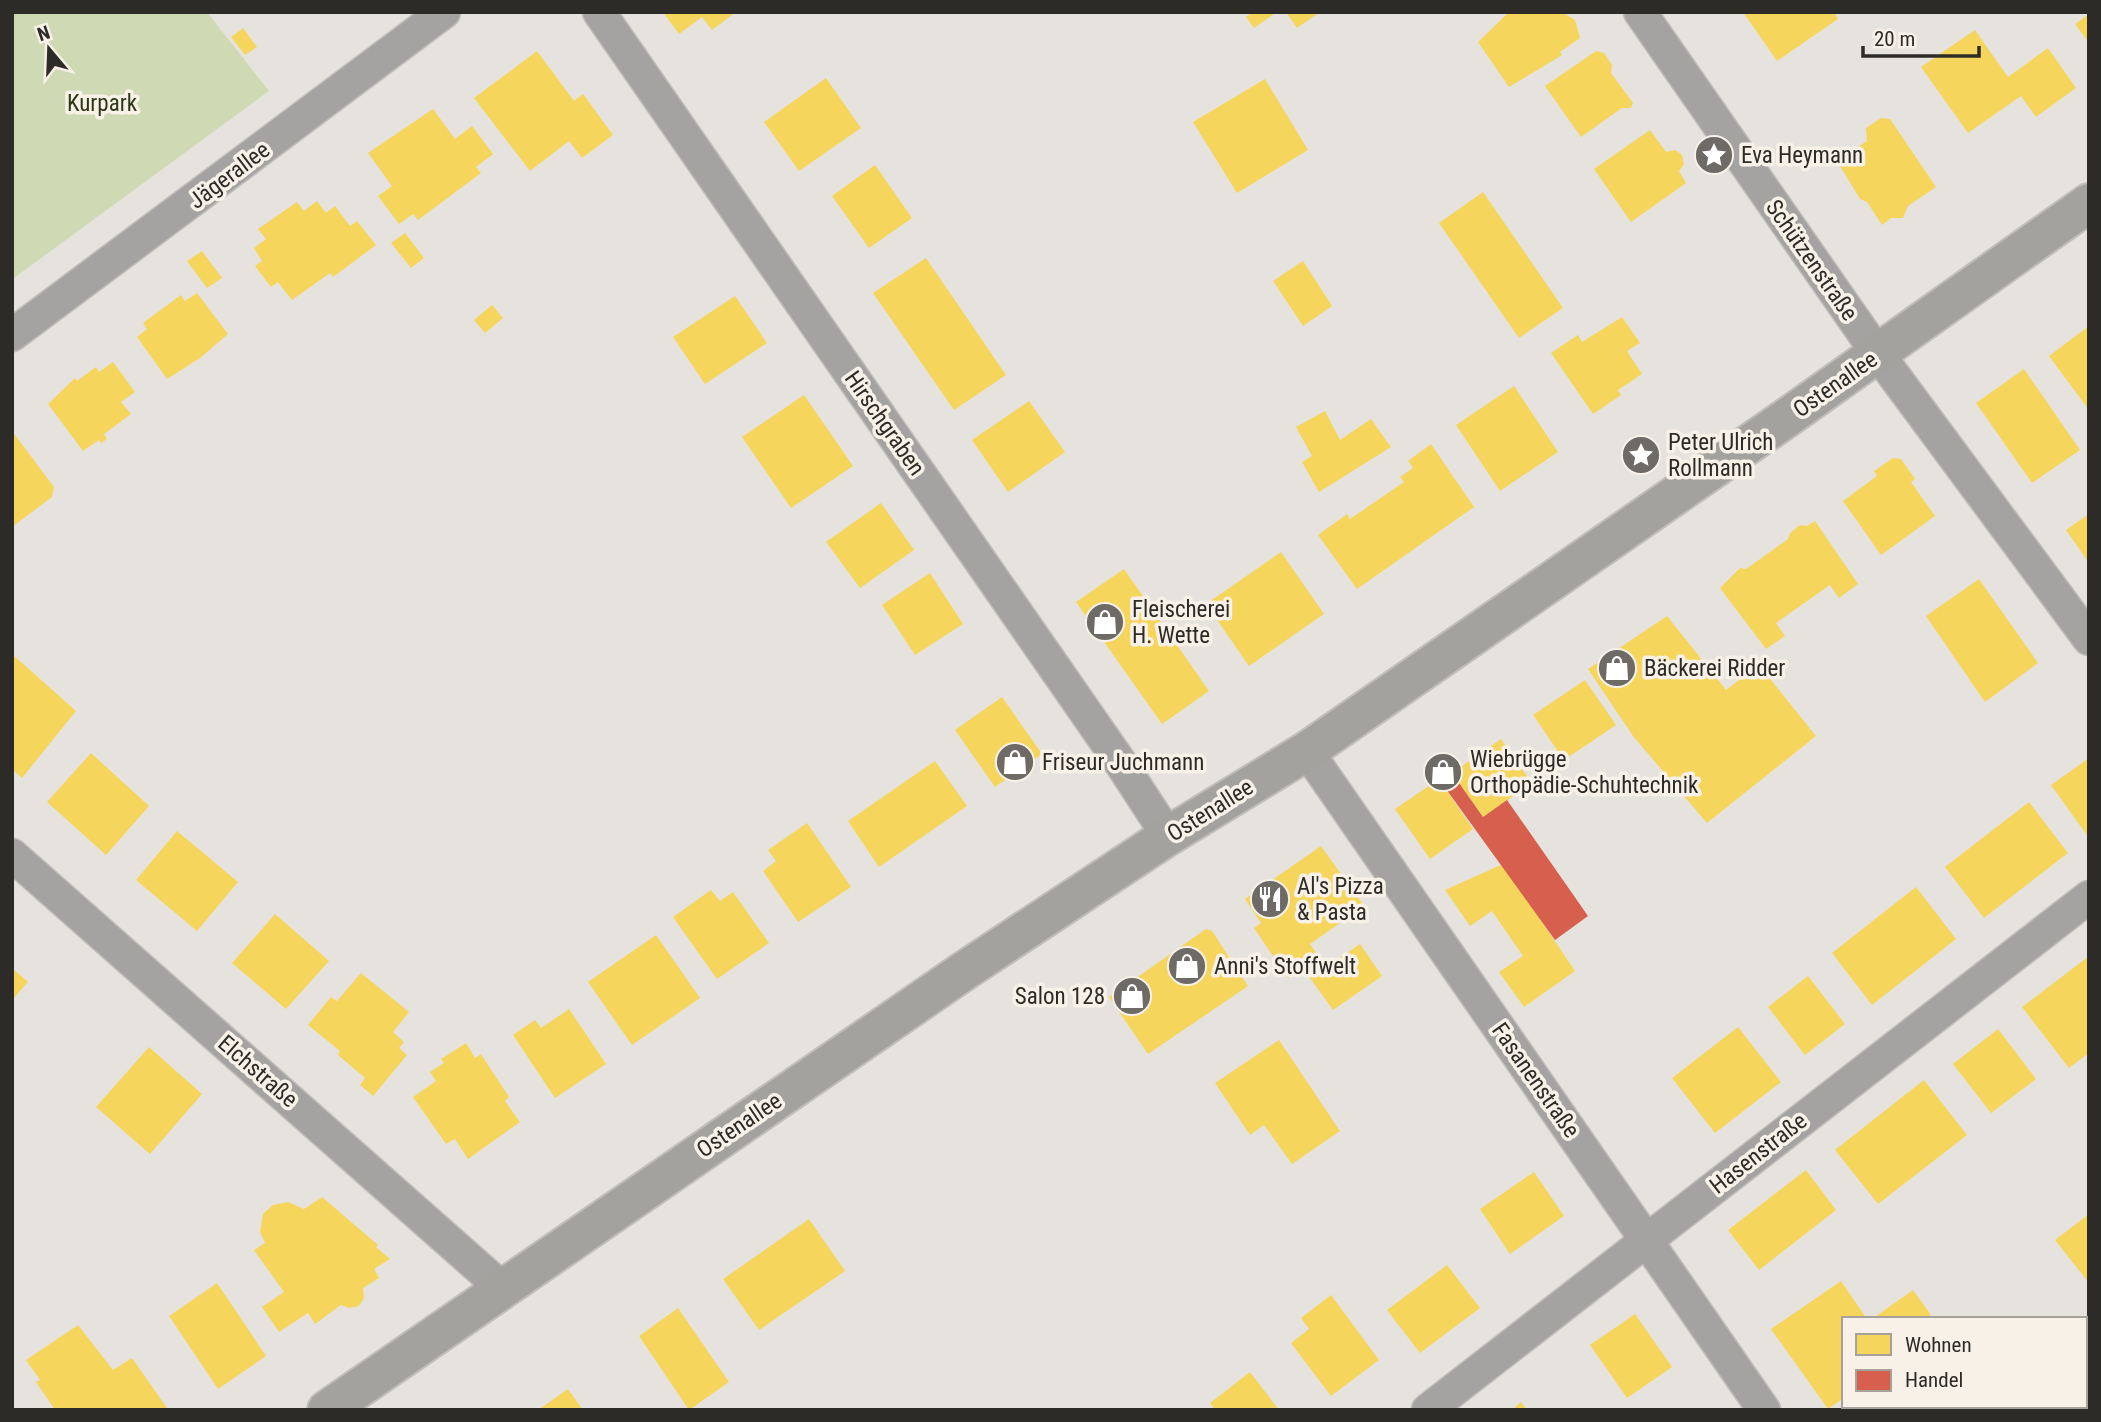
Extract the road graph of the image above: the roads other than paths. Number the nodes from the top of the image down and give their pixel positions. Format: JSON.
{"nodes":[{"id":1,"x":444,"y":12,"type":"edge"},
{"id":2,"x":599,"y":12,"type":"edge"},
{"id":3,"x":1640,"y":12,"type":"edge"},
{"id":4,"x":2089,"y":203,"type":"edge"},
{"id":5,"x":12,"y":335,"type":"edge"},
{"id":6,"x":1878,"y":354,"type":"junction"},
{"id":7,"x":2089,"y":639,"type":"edge"},
{"id":8,"x":1307,"y":751,"type":"junction"},
{"id":9,"x":1168,"y":836,"type":"junction"},
{"id":10,"x":12,"y":855,"type":"edge"},
{"id":11,"x":2089,"y":897,"type":"edge"},
{"id":12,"x":1648,"y":1238,"type":"junction"},
{"id":13,"x":502,"y":1288,"type":"junction"},
{"id":14,"x":327,"y":1410,"type":"edge"},
{"id":15,"x":1428,"y":1410,"type":"edge"},
{"id":16,"x":1763,"y":1410,"type":"edge"}],
"edges":[{"from":1,"to":5,"type":"street","name":"Jägerallee"},
{"from":2,"to":9,"type":"street","name":"Hirschgraben"},
{"from":3,"to":6,"type":"street","name":"Schützenstraße"},
{"from":4,"to":6,"type":"main road","name":"Ostenallee"},
{"from":6,"to":7,"type":"street","name":"Schützenstraße"},
{"from":6,"to":8,"type":"main road","name":"Ostenallee"},
{"from":8,"to":9,"type":"main road","name":"Ostenallee"},
{"from":8,"to":12,"type":"street","name":"Fasanenstraße"},
{"from":9,"to":13,"type":"main road","name":"Ostenallee"},
{"from":10,"to":13,"type":"street","name":"Elchstraße"},
{"from":11,"to":12,"type":"street","name":"Hasenstraße"},
{"from":12,"to":15,"type":"street","name":"Hasenstraße"},
{"from":12,"to":16,"type":"street","name":"Fasanenstraße"},
{"from":13,"to":14,"type":"main road","name":"Ostenallee"}]}
